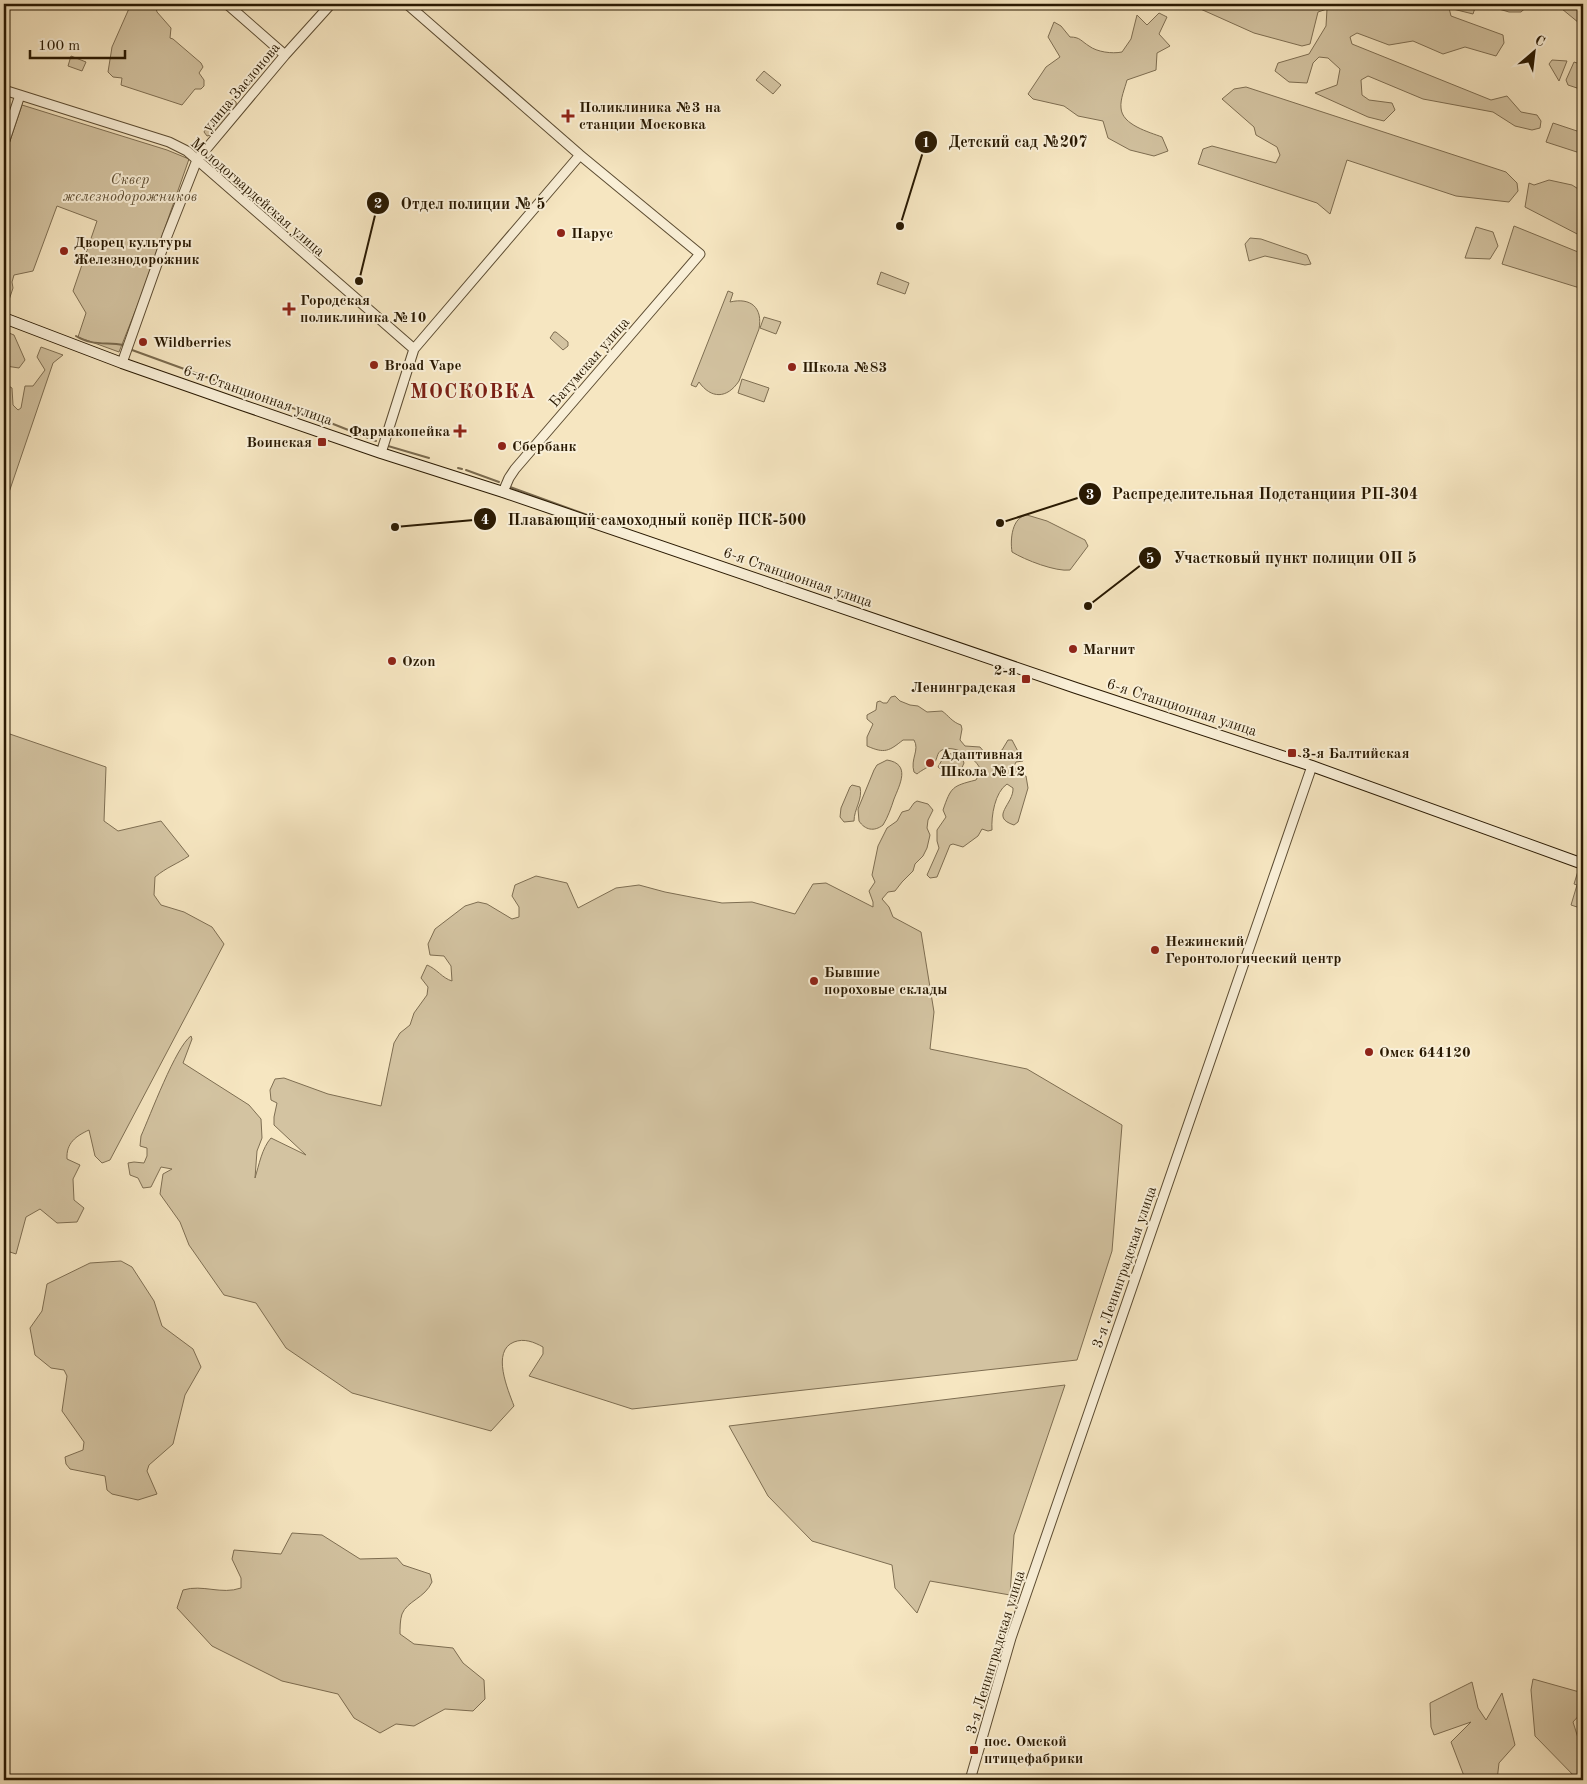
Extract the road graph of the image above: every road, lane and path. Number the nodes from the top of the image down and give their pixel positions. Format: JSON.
{"nodes":[{"id":1,"x":227,"y":4,"type":"edge"},
{"id":2,"x":331,"y":4,"type":"edge"},
{"id":3,"x":407,"y":4,"type":"edge"},
{"id":4,"x":285,"y":55,"type":"junction"},
{"id":5,"x":4,"y":90,"type":"edge"},
{"id":6,"x":20,"y":95,"type":"junction"},
{"id":7,"x":4,"y":143,"type":"edge"},
{"id":8,"x":580,"y":155,"type":"junction"},
{"id":9,"x":197,"y":160,"type":"junction"},
{"id":10,"x":4,"y":318,"type":"edge"},
{"id":11,"x":414,"y":349,"type":"junction"},
{"id":12,"x":122,"y":363,"type":"junction"},
{"id":13,"x":381,"y":453,"type":"junction"},
{"id":14,"x":503,"y":492,"type":"junction"},
{"id":15,"x":1312,"y":766,"type":"junction"},
{"id":16,"x":1583,"y":864,"type":"edge"},
{"id":17,"x":970,"y":1780,"type":"edge"}],
"edges":[{"from":1,"to":4,"type":"street"},
{"from":2,"to":4,"type":"street","name":"улица Заслонова"},
{"from":3,"to":8,"type":"street"},
{"from":4,"to":9,"type":"street","name":"улица Заслонова"},
{"from":5,"to":6,"type":"street","name":"Молодогвардейская улица"},
{"from":6,"to":7,"type":"street"},
{"from":6,"to":9,"type":"street","name":"Молодогвардейская улица"},
{"from":8,"to":11,"type":"street"},
{"from":8,"to":14,"type":"street","name":"Батумская улица"},
{"from":9,"to":11,"type":"street","name":"Молодогвардейская улица"},
{"from":9,"to":12,"type":"street","name":"улица Заслонова"},
{"from":10,"to":12,"type":"main road","name":"6-я Станционная улица"},
{"from":11,"to":13,"type":"street"},
{"from":12,"to":13,"type":"main road","name":"6-я Станционная улица"},
{"from":13,"to":14,"type":"main road","name":"6-я Станционная улица"},
{"from":14,"to":15,"type":"main road","name":"6-я Станционная улица"},
{"from":15,"to":16,"type":"main road","name":"6-я Станционная улица"},
{"from":15,"to":17,"type":"street","name":"3-я Ленинградская улица"}]}
